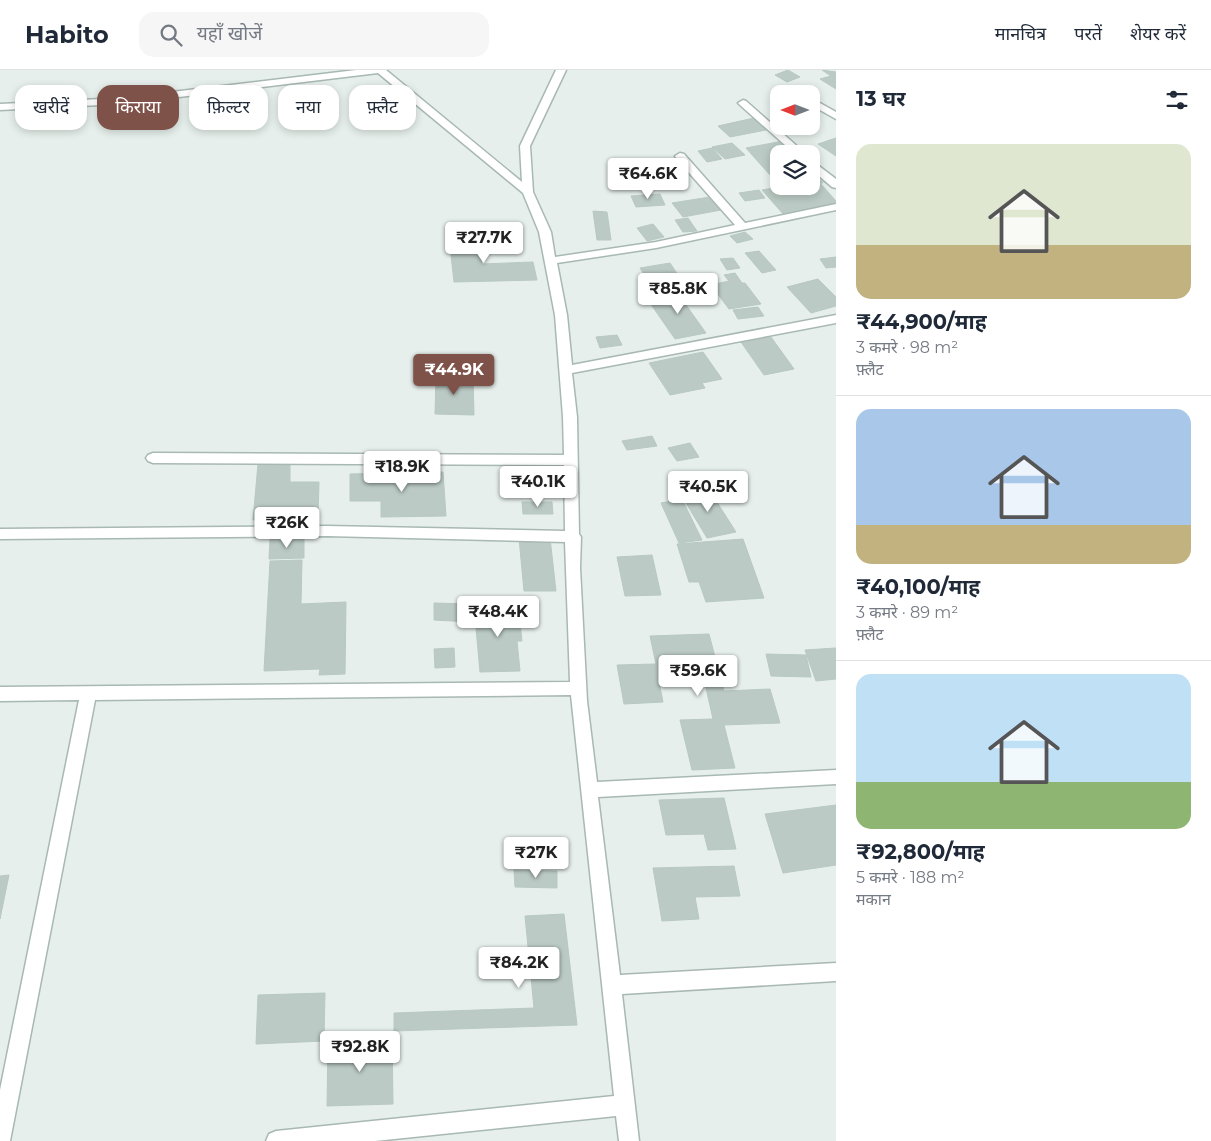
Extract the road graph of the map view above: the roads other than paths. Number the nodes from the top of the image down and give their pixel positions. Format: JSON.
{"nodes":[{"id":1,"x":380,"y":70,"type":"edge"},
{"id":2,"x":561,"y":70,"type":"edge"},
{"id":3,"x":743,"y":103,"type":"dead end"},
{"id":4,"x":820,"y":106,"type":"edge"},
{"id":5,"x":0,"y":107,"type":"edge"},
{"id":6,"x":836,"y":116,"type":"edge"},
{"id":7,"x":791,"y":145,"type":"edge"},
{"id":8,"x":680,"y":156,"type":"dead end"},
{"id":9,"x":820,"y":171,"type":"edge"},
{"id":10,"x":836,"y":185,"type":"edge"},
{"id":11,"x":528,"y":192,"type":"junction"},
{"id":12,"x":836,"y":207,"type":"edge"},
{"id":13,"x":743,"y":227,"type":"junction"},
{"id":14,"x":550,"y":261,"type":"junction"},
{"id":15,"x":836,"y":319,"type":"edge"},
{"id":16,"x":566,"y":370,"type":"junction"},
{"id":17,"x":153,"y":458,"type":"dead end"},
{"id":18,"x":571,"y":460,"type":"junction"},
{"id":19,"x":0,"y":534,"type":"edge"},
{"id":20,"x":574,"y":538,"type":"junction"},
{"id":21,"x":578,"y":688,"type":"junction"},
{"id":22,"x":88,"y":693,"type":"junction"},
{"id":23,"x":0,"y":694,"type":"edge"},
{"id":24,"x":836,"y":777,"type":"edge"},
{"id":25,"x":589,"y":790,"type":"junction"},
{"id":26,"x":836,"y":972,"type":"edge"},
{"id":27,"x":612,"y":985,"type":"junction"},
{"id":28,"x":625,"y":1105,"type":"junction"},
{"id":29,"x":0,"y":1141,"type":"edge"},
{"id":30,"x":276,"y":1141,"type":"edge"},
{"id":31,"x":629,"y":1141,"type":"edge"}],
"edges":[{"from":1,"to":5,"type":"street"},
{"from":1,"to":11,"type":"street"},
{"from":2,"to":11,"type":"street"},
{"from":3,"to":7,"type":"street"},
{"from":4,"to":6,"type":"street"},
{"from":8,"to":13,"type":"street"},
{"from":9,"to":10,"type":"street"},
{"from":11,"to":14,"type":"street"},
{"from":12,"to":13,"type":"street"},
{"from":13,"to":14,"type":"street"},
{"from":14,"to":16,"type":"street"},
{"from":15,"to":16,"type":"street"},
{"from":16,"to":18,"type":"street"},
{"from":17,"to":18,"type":"street"},
{"from":18,"to":20,"type":"street"},
{"from":19,"to":20,"type":"street"},
{"from":20,"to":21,"type":"street"},
{"from":21,"to":22,"type":"street"},
{"from":21,"to":25,"type":"street"},
{"from":22,"to":23,"type":"street"},
{"from":22,"to":29,"type":"street"},
{"from":24,"to":25,"type":"street"},
{"from":25,"to":27,"type":"street"},
{"from":26,"to":27,"type":"street"},
{"from":27,"to":28,"type":"street"},
{"from":28,"to":30,"type":"street"},
{"from":28,"to":31,"type":"street"}]}
